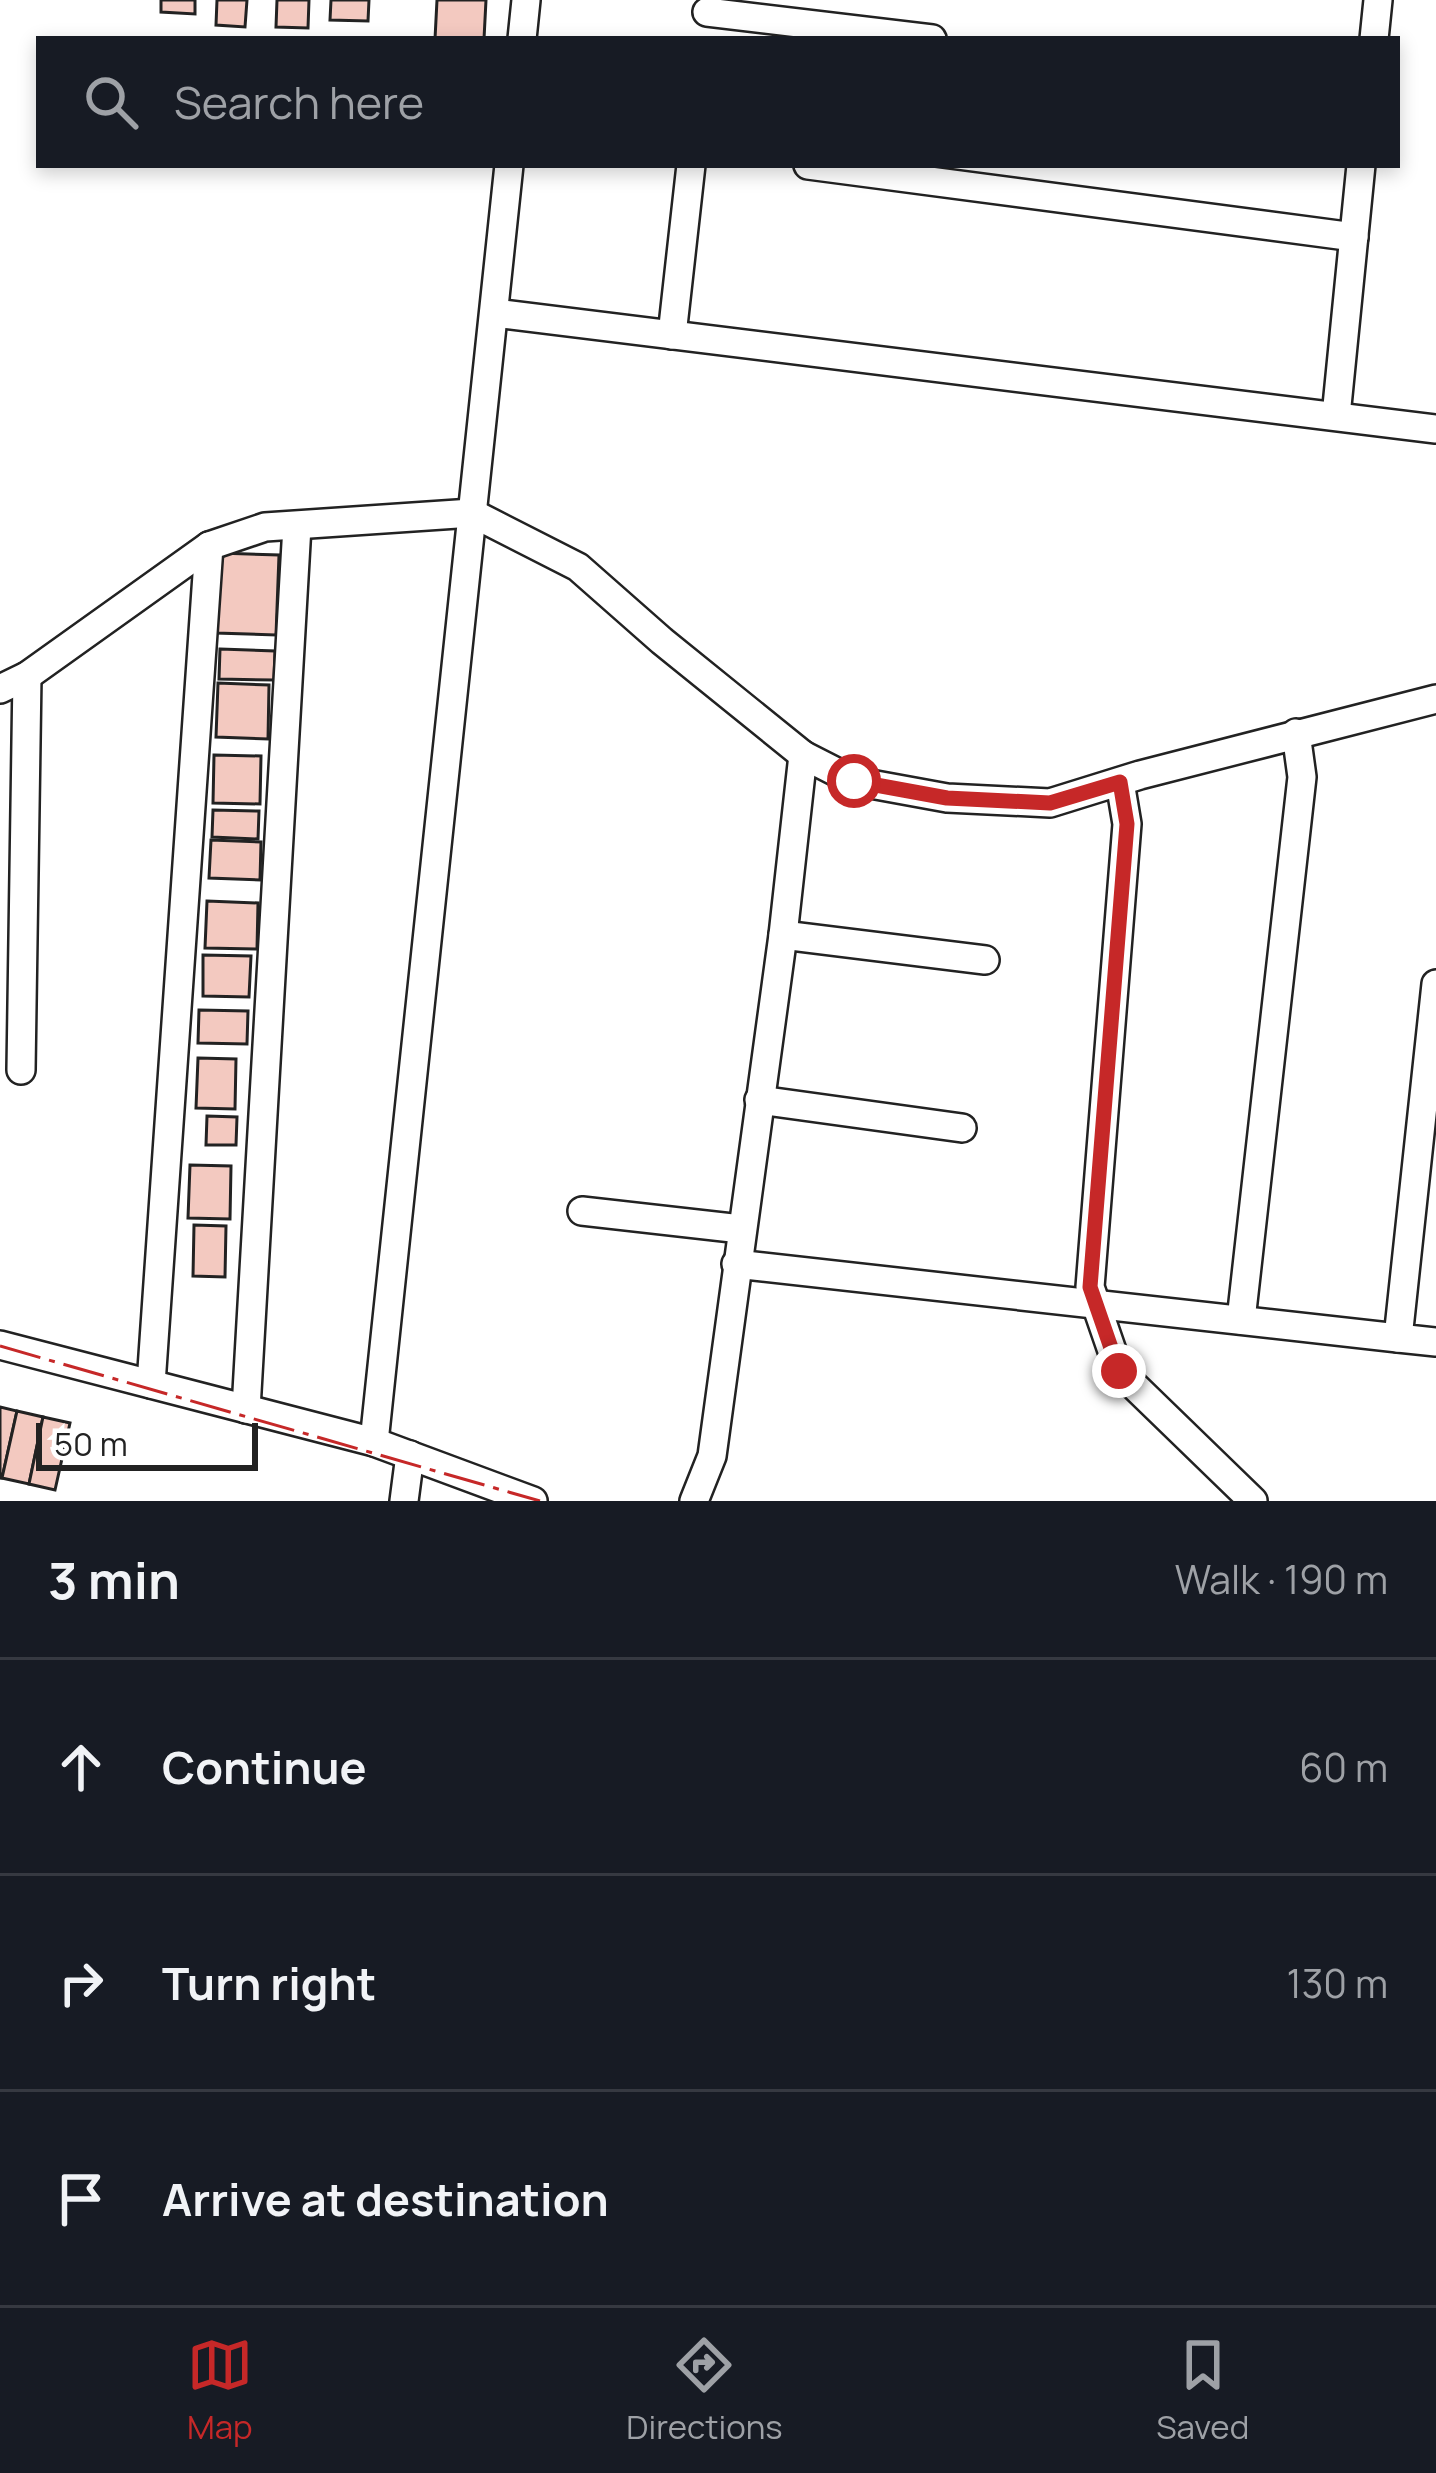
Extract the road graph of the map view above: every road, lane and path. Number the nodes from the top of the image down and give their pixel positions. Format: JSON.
{"nodes":[{"id":1,"x":526,"y":0,"type":"edge"},
{"id":2,"x":1378,"y":0,"type":"edge"},
{"id":3,"x":707,"y":17,"type":"edge"},
{"id":4,"x":522,"y":36,"type":"edge"},
{"id":5,"x":901,"y":36,"type":"edge"},
{"id":6,"x":1374,"y":36,"type":"edge"},
{"id":7,"x":509,"y":168,"type":"edge"},
{"id":8,"x":691,"y":168,"type":"edge"},
{"id":9,"x":831,"y":168,"type":"edge"},
{"id":10,"x":1361,"y":168,"type":"edge"},
{"id":11,"x":1354,"y":237,"type":"junction"},
{"id":12,"x":494,"y":313,"type":"junction"},
{"id":13,"x":672,"y":335,"type":"junction"},
{"id":14,"x":1336,"y":416,"type":"junction"},
{"id":15,"x":1436,"y":428,"type":"edge"},
{"id":16,"x":472,"y":514,"type":"junction"},
{"id":17,"x":297,"y":526,"type":"junction"},
{"id":18,"x":209,"y":546,"type":"junction"},
{"id":19,"x":27,"y":676,"type":"junction"},
{"id":20,"x":0,"y":689,"type":"edge"},
{"id":21,"x":1436,"y":699,"type":"edge"},
{"id":22,"x":1296,"y":733,"type":"junction"},
{"id":23,"x":803,"y":754,"type":"junction"},
{"id":24,"x":1120,"y":782,"type":"junction"},
{"id":25,"x":783,"y":935,"type":"junction"},
{"id":26,"x":985,"y":960,"type":"dead end"},
{"id":27,"x":11,"y":974,"type":"edge"},
{"id":28,"x":1436,"y":984,"type":"edge"},
{"id":29,"x":21,"y":1070,"type":"dead end"},
{"id":30,"x":759,"y":1100,"type":"junction"},
{"id":31,"x":962,"y":1128,"type":"dead end"},
{"id":32,"x":582,"y":1210,"type":"dead end"},
{"id":33,"x":741,"y":1229,"type":"junction"},
{"id":34,"x":736,"y":1264,"type":"junction"},
{"id":35,"x":1095,"y":1304,"type":"junction"},
{"id":36,"x":1241,"y":1320,"type":"junction"},
{"id":37,"x":1398,"y":1338,"type":"junction"},
{"id":38,"x":1436,"y":1342,"type":"edge"},
{"id":39,"x":0,"y":1345,"type":"edge"},
{"id":40,"x":151,"y":1384,"type":"junction"},
{"id":41,"x":246,"y":1409,"type":"junction"},
{"id":42,"x":374,"y":1442,"type":"junction"},
{"id":43,"x":410,"y":1455,"type":"junction"},
{"id":44,"x":404,"y":1501,"type":"edge"},
{"id":45,"x":533,"y":1501,"type":"edge"},
{"id":46,"x":694,"y":1501,"type":"edge"},
{"id":47,"x":1253,"y":1501,"type":"edge"}],
"edges":[{"from":1,"to":4,"type":"street"},
{"from":2,"to":6,"type":"street"},
{"from":3,"to":5,"type":"street"},
{"from":7,"to":12,"type":"street"},
{"from":8,"to":13,"type":"street"},
{"from":9,"to":11,"type":"street"},
{"from":10,"to":11,"type":"street"},
{"from":11,"to":14,"type":"street"},
{"from":12,"to":13,"type":"street"},
{"from":12,"to":16,"type":"street"},
{"from":13,"to":14,"type":"street"},
{"from":14,"to":15,"type":"street"},
{"from":16,"to":17,"type":"street"},
{"from":16,"to":23,"type":"street"},
{"from":16,"to":42,"type":"street"},
{"from":17,"to":18,"type":"street"},
{"from":17,"to":41,"type":"street"},
{"from":18,"to":19,"type":"street"},
{"from":18,"to":40,"type":"street"},
{"from":19,"to":20,"type":"street"},
{"from":19,"to":27,"type":"street"},
{"from":21,"to":22,"type":"street"},
{"from":22,"to":24,"type":"street"},
{"from":22,"to":36,"type":"street"},
{"from":23,"to":24,"type":"street"},
{"from":23,"to":25,"type":"street"},
{"from":24,"to":35,"type":"street"},
{"from":25,"to":26,"type":"street"},
{"from":25,"to":30,"type":"street"},
{"from":27,"to":29,"type":"street"},
{"from":28,"to":37,"type":"street"},
{"from":30,"to":31,"type":"street"},
{"from":30,"to":33,"type":"street"},
{"from":32,"to":33,"type":"street"},
{"from":33,"to":34,"type":"street"},
{"from":34,"to":35,"type":"street"},
{"from":34,"to":46,"type":"street"},
{"from":35,"to":36,"type":"street"},
{"from":35,"to":47,"type":"street"},
{"from":36,"to":37,"type":"street"},
{"from":37,"to":38,"type":"street"},
{"from":39,"to":40,"type":"street"},
{"from":40,"to":41,"type":"street"},
{"from":41,"to":42,"type":"street"},
{"from":42,"to":43,"type":"street"},
{"from":43,"to":44,"type":"street"},
{"from":43,"to":45,"type":"street"}]}
